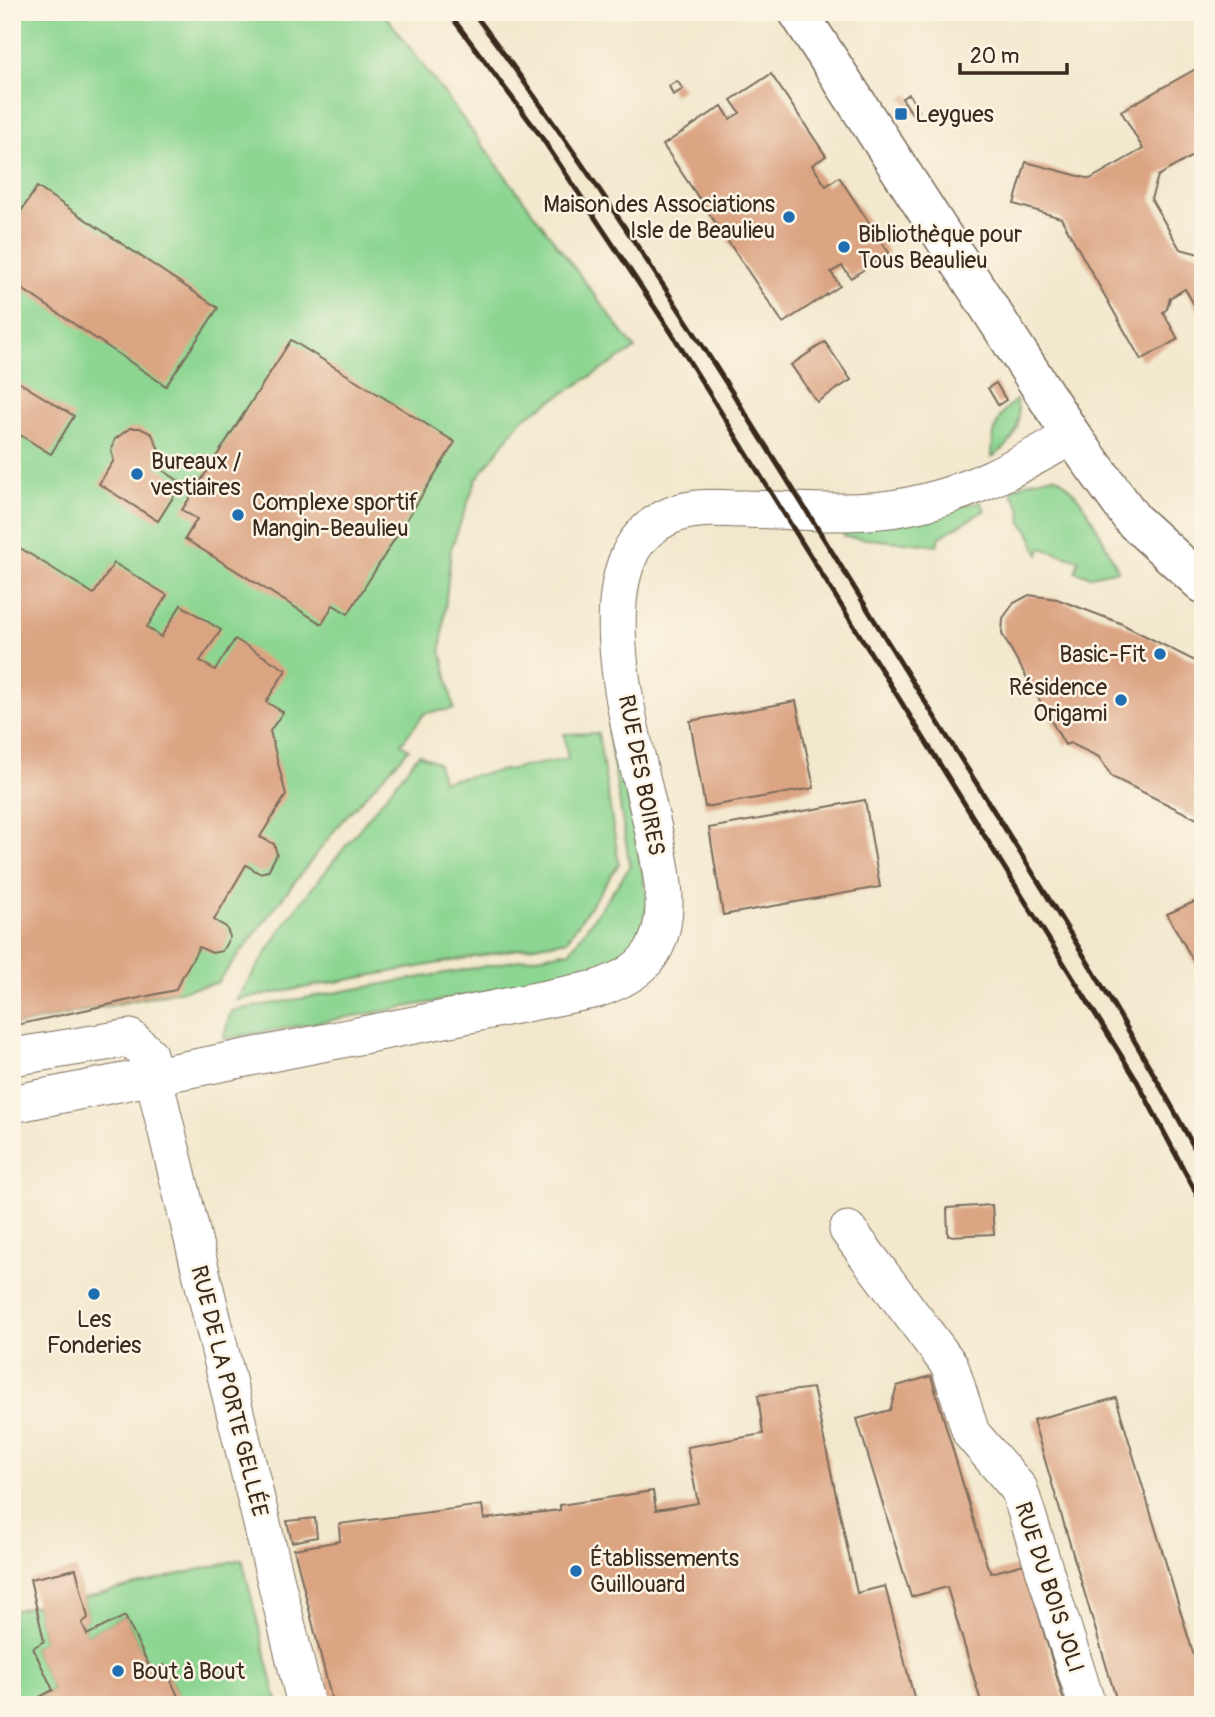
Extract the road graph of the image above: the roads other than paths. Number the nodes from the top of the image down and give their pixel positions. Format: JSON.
{"nodes":[{"id":1,"x":798,"y":12,"type":"edge"},
{"id":2,"x":1072,"y":436,"type":"junction"},
{"id":3,"x":1203,"y":584,"type":"edge"},
{"id":4,"x":12,"y":1058,"type":"edge"},
{"id":5,"x":154,"y":1077,"type":"junction"},
{"id":6,"x":12,"y":1104,"type":"edge"},
{"id":7,"x":848,"y":1230,"type":"dead end"},
{"id":8,"x":306,"y":1705,"type":"edge"},
{"id":9,"x":1087,"y":1705,"type":"edge"}],
"edges":[{"from":1,"to":2,"type":"street"},
{"from":2,"to":3,"type":"street"},
{"from":2,"to":5,"type":"street","name":"RUE DES BOIRES"},
{"from":4,"to":5,"type":"street"},
{"from":5,"to":6,"type":"street","name":"RUE DES BOIRES"},
{"from":5,"to":8,"type":"street","name":"RUE DE LA PORTE GELLÉE"},
{"from":7,"to":9,"type":"street","name":"RUE DU BOIS JOLI"}]}
